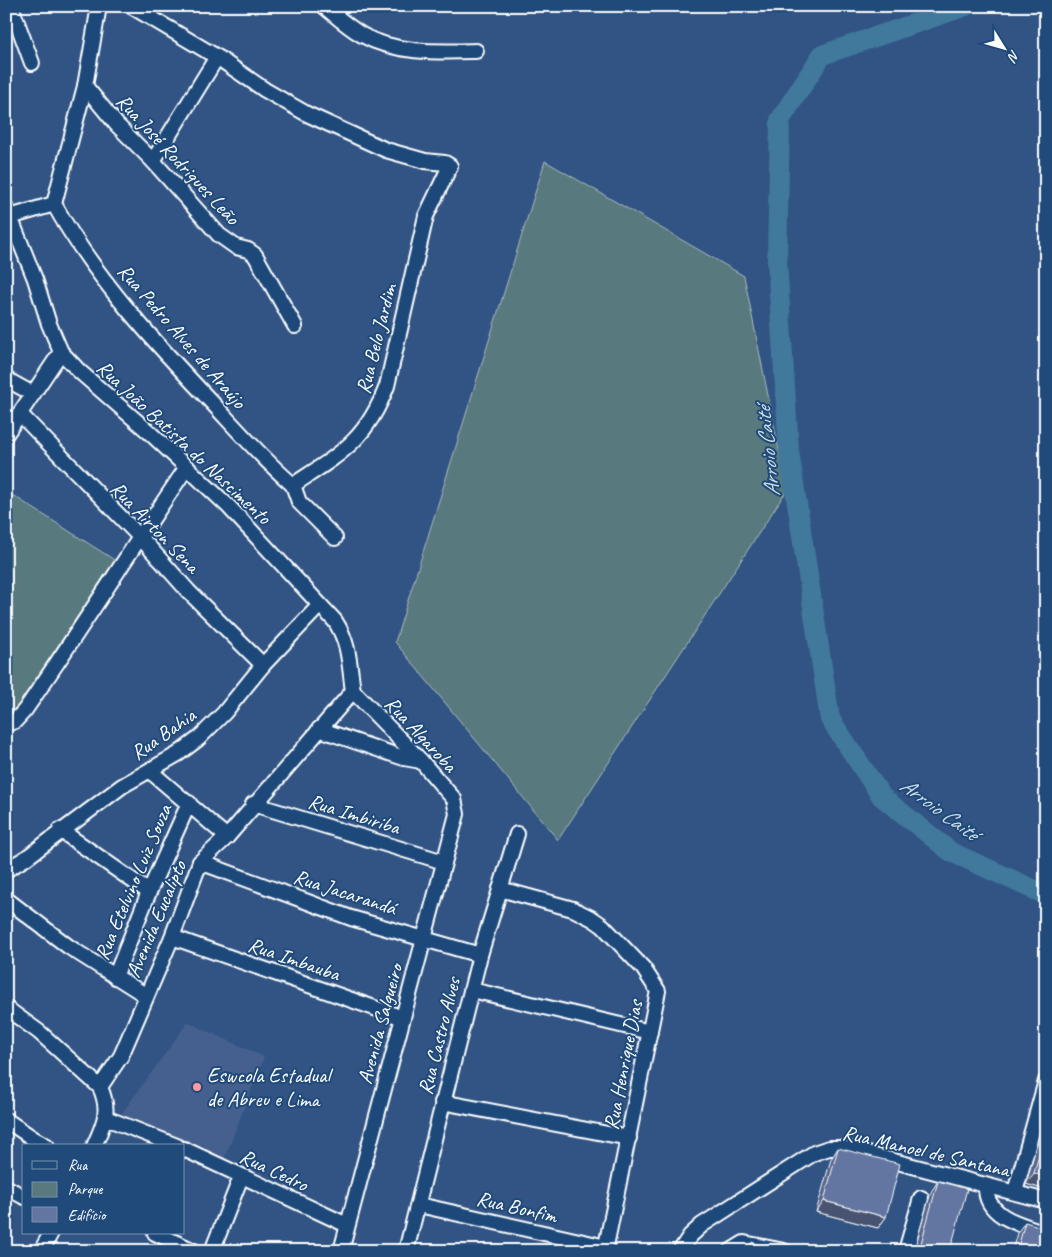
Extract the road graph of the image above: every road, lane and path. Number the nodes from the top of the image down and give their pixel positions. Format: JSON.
{"nodes":[{"id":1,"x":11,"y":6,"type":"edge"},
{"id":2,"x":99,"y":6,"type":"edge"},
{"id":3,"x":132,"y":6,"type":"edge"},
{"id":4,"x":324,"y":6,"type":"edge"},
{"id":5,"x":476,"y":51,"type":"dead end"},
{"id":6,"x":217,"y":57,"type":"junction"},
{"id":7,"x":32,"y":63,"type":"dead end"},
{"id":8,"x":85,"y":86,"type":"junction"},
{"id":9,"x":153,"y":161,"type":"junction"},
{"id":10,"x":54,"y":204,"type":"junction"},
{"id":11,"x":8,"y":212,"type":"edge"},
{"id":12,"x":295,"y":326,"type":"dead end"},
{"id":13,"x":61,"y":352,"type":"junction"},
{"id":14,"x":6,"y":379,"type":"edge"},
{"id":15,"x":33,"y":394,"type":"junction"},
{"id":16,"x":20,"y":414,"type":"junction"},
{"id":17,"x":6,"y":434,"type":"edge"},
{"id":18,"x":188,"y":467,"type":"junction"},
{"id":19,"x":293,"y":484,"type":"junction"},
{"id":20,"x":140,"y":537,"type":"junction"},
{"id":21,"x":336,"y":538,"type":"dead end"},
{"id":22,"x":320,"y":605,"type":"junction"},
{"id":23,"x":263,"y":666,"type":"junction"},
{"id":24,"x":353,"y":691,"type":"junction"},
{"id":25,"x":8,"y":724,"type":"edge"},
{"id":26,"x":320,"y":730,"type":"junction"},
{"id":27,"x":421,"y":761,"type":"junction"},
{"id":28,"x":150,"y":770,"type":"junction"},
{"id":29,"x":189,"y":803,"type":"junction"},
{"id":30,"x":253,"y":804,"type":"junction"},
{"id":31,"x":456,"y":808,"type":"joint"},
{"id":32,"x":60,"y":830,"type":"junction"},
{"id":33,"x":517,"y":834,"type":"dead end"},
{"id":34,"x":227,"y":837,"type":"junction"},
{"id":35,"x":200,"y":862,"type":"junction"},
{"id":36,"x":444,"y":862,"type":"junction"},
{"id":37,"x":6,"y":870,"type":"edge"},
{"id":38,"x":500,"y":889,"type":"junction"},
{"id":39,"x":149,"y":892,"type":"junction"},
{"id":40,"x":6,"y":899,"type":"edge"},
{"id":41,"x":172,"y":937,"type":"junction"},
{"id":42,"x":423,"y":938,"type":"junction"},
{"id":43,"x":480,"y":955,"type":"junction"},
{"id":44,"x":115,"y":977,"type":"junction"},
{"id":45,"x":472,"y":990,"type":"junction"},
{"id":46,"x":146,"y":995,"type":"junction"},
{"id":47,"x":6,"y":1008,"type":"edge"},
{"id":48,"x":403,"y":1018,"type":"junction"},
{"id":49,"x":650,"y":1032,"type":"junction"},
{"id":50,"x":1046,"y":1081,"type":"edge"},
{"id":51,"x":100,"y":1088,"type":"junction"},
{"id":52,"x":442,"y":1102,"type":"junction"},
{"id":53,"x":106,"y":1118,"type":"junction"},
{"id":54,"x":6,"y":1120,"type":"edge"},
{"id":55,"x":629,"y":1138,"type":"junction"},
{"id":56,"x":43,"y":1144,"type":"edge"},
{"id":57,"x":95,"y":1144,"type":"edge"},
{"id":58,"x":172,"y":1144,"type":"edge"},
{"id":59,"x":185,"y":1150,"type":"edge"},
{"id":60,"x":240,"y":1177,"type":"junction"},
{"id":61,"x":6,"y":1187,"type":"edge"},
{"id":62,"x":986,"y":1187,"type":"junction"},
{"id":63,"x":1015,"y":1192,"type":"junction"},
{"id":64,"x":22,"y":1196,"type":"edge"},
{"id":65,"x":921,"y":1198,"type":"dead end"},
{"id":66,"x":1046,"y":1201,"type":"edge"},
{"id":67,"x":419,"y":1205,"type":"junction"},
{"id":68,"x":347,"y":1225,"type":"junction"},
{"id":69,"x":1046,"y":1233,"type":"edge"},
{"id":70,"x":50,"y":1234,"type":"edge"},
{"id":71,"x":157,"y":1234,"type":"edge"},
{"id":72,"x":606,"y":1249,"type":"edge"},
{"id":73,"x":41,"y":1251,"type":"edge"},
{"id":74,"x":194,"y":1251,"type":"edge"},
{"id":75,"x":212,"y":1251,"type":"edge"},
{"id":76,"x":341,"y":1251,"type":"edge"},
{"id":77,"x":406,"y":1251,"type":"edge"},
{"id":78,"x":680,"y":1251,"type":"edge"},
{"id":79,"x":731,"y":1251,"type":"edge"},
{"id":80,"x":784,"y":1251,"type":"edge"},
{"id":81,"x":906,"y":1251,"type":"edge"}],
"edges":[{"from":1,"to":7,"type":"street"},
{"from":2,"to":8,"type":"street"},
{"from":3,"to":6,"type":"street"},
{"from":4,"to":5,"type":"street"},
{"from":6,"to":9,"type":"street"},
{"from":6,"to":19,"type":"street","name":"Rua Belo Jardim"},
{"from":8,"to":9,"type":"street","name":"Rua José Rodrigues Leão"},
{"from":8,"to":10,"type":"street"},
{"from":9,"to":12,"type":"street","name":"Rua José Rodrigues Leão"},
{"from":10,"to":11,"type":"street"},
{"from":10,"to":19,"type":"street","name":"Rua Pedro Alves de Araújo"},
{"from":11,"to":13,"type":"street","name":"Rua João Batista do Nascimento"},
{"from":13,"to":15,"type":"street"},
{"from":13,"to":18,"type":"street","name":"Rua João Batista do Nascimento"},
{"from":14,"to":15,"type":"street"},
{"from":15,"to":16,"type":"street"},
{"from":16,"to":17,"type":"street"},
{"from":16,"to":20,"type":"street","name":"Rua Airton Sena"},
{"from":18,"to":20,"type":"street"},
{"from":18,"to":22,"type":"street","name":"Rua João Batista do Nascimento"},
{"from":19,"to":21,"type":"street"},
{"from":20,"to":23,"type":"street","name":"Rua Airton Sena"},
{"from":20,"to":25,"type":"street"},
{"from":22,"to":23,"type":"street","name":"Rua Bahia"},
{"from":22,"to":24,"type":"street","name":"Rua João Batista do Nascimento"},
{"from":23,"to":28,"type":"street","name":"Rua Bahia"},
{"from":24,"to":26,"type":"street","name":"Avenida Eucalipto"},
{"from":24,"to":27,"type":"street","name":"Rua Algaroba"},
{"from":26,"to":27,"type":"street"},
{"from":26,"to":30,"type":"street","name":"Avenida Eucalipto"},
{"from":27,"to":31,"type":"street","name":"Rua Algaroba"},
{"from":28,"to":29,"type":"street"},
{"from":28,"to":32,"type":"street","name":"Rua Bahia"},
{"from":29,"to":34,"type":"street"},
{"from":29,"to":39,"type":"street","name":"Rua Etelvino Luiz Souza"},
{"from":30,"to":34,"type":"street","name":"Avenida Eucalipto"},
{"from":30,"to":36,"type":"street","name":"Rua Imbiriba"},
{"from":31,"to":36,"type":"street","name":"Avenida Salgueiro"},
{"from":32,"to":37,"type":"street","name":"Rua Bahia"},
{"from":32,"to":39,"type":"street"},
{"from":33,"to":38,"type":"street","name":"Rua Castro Alves"},
{"from":34,"to":35,"type":"street","name":"Avenida Eucalipto"},
{"from":35,"to":41,"type":"street","name":"Avenida Eucalipto"},
{"from":35,"to":42,"type":"street","name":"Rua Jacarandá"},
{"from":36,"to":42,"type":"street","name":"Avenida Salgueiro"},
{"from":38,"to":43,"type":"street","name":"Rua Castro Alves"},
{"from":38,"to":49,"type":"street","name":"Rua Henrique Dias"},
{"from":39,"to":44,"type":"street","name":"Rua Etelvino Luiz Souza"},
{"from":40,"to":44,"type":"street"},
{"from":41,"to":46,"type":"street","name":"Avenida Eucalipto"},
{"from":41,"to":48,"type":"street","name":"Rua Imbauba"},
{"from":42,"to":43,"type":"street","name":"Rua Jacarandá"},
{"from":42,"to":48,"type":"street","name":"Avenida Salgueiro"},
{"from":43,"to":45,"type":"street","name":"Rua Castro Alves"},
{"from":44,"to":46,"type":"street"},
{"from":45,"to":49,"type":"street"},
{"from":45,"to":52,"type":"street","name":"Rua Castro Alves"},
{"from":46,"to":51,"type":"street","name":"Avenida Eucalipto"},
{"from":47,"to":51,"type":"street"},
{"from":48,"to":68,"type":"street","name":"Avenida Salgueiro"},
{"from":49,"to":55,"type":"street","name":"Rua Henrique Dias"},
{"from":50,"to":63,"type":"street"},
{"from":51,"to":53,"type":"street"},
{"from":52,"to":55,"type":"street"},
{"from":52,"to":67,"type":"street","name":"Rua Castro Alves"},
{"from":53,"to":57,"type":"street"},
{"from":53,"to":58,"type":"street"},
{"from":54,"to":56,"type":"street"},
{"from":55,"to":72,"type":"street","name":"Rua Henrique Dias"},
{"from":59,"to":60,"type":"street","name":"Rua Cedro"},
{"from":60,"to":68,"type":"street","name":"Rua Cedro"},
{"from":60,"to":75,"type":"street"},
{"from":61,"to":64,"type":"street"},
{"from":62,"to":63,"type":"street","name":"Rua Manoel de Santana"},
{"from":62,"to":69,"type":"street"},
{"from":62,"to":78,"type":"street","name":"Rua Manoel de Santana"},
{"from":63,"to":66,"type":"street","name":"Rua Manoel de Santana"},
{"from":65,"to":81,"type":"street"},
{"from":67,"to":72,"type":"street","name":"Rua Bonfim"},
{"from":67,"to":77,"type":"street","name":"Rua Castro Alves"},
{"from":68,"to":76,"type":"street","name":"Avenida Salgueiro"},
{"from":70,"to":73,"type":"street"},
{"from":71,"to":74,"type":"street"},
{"from":79,"to":80,"type":"street"}]}
